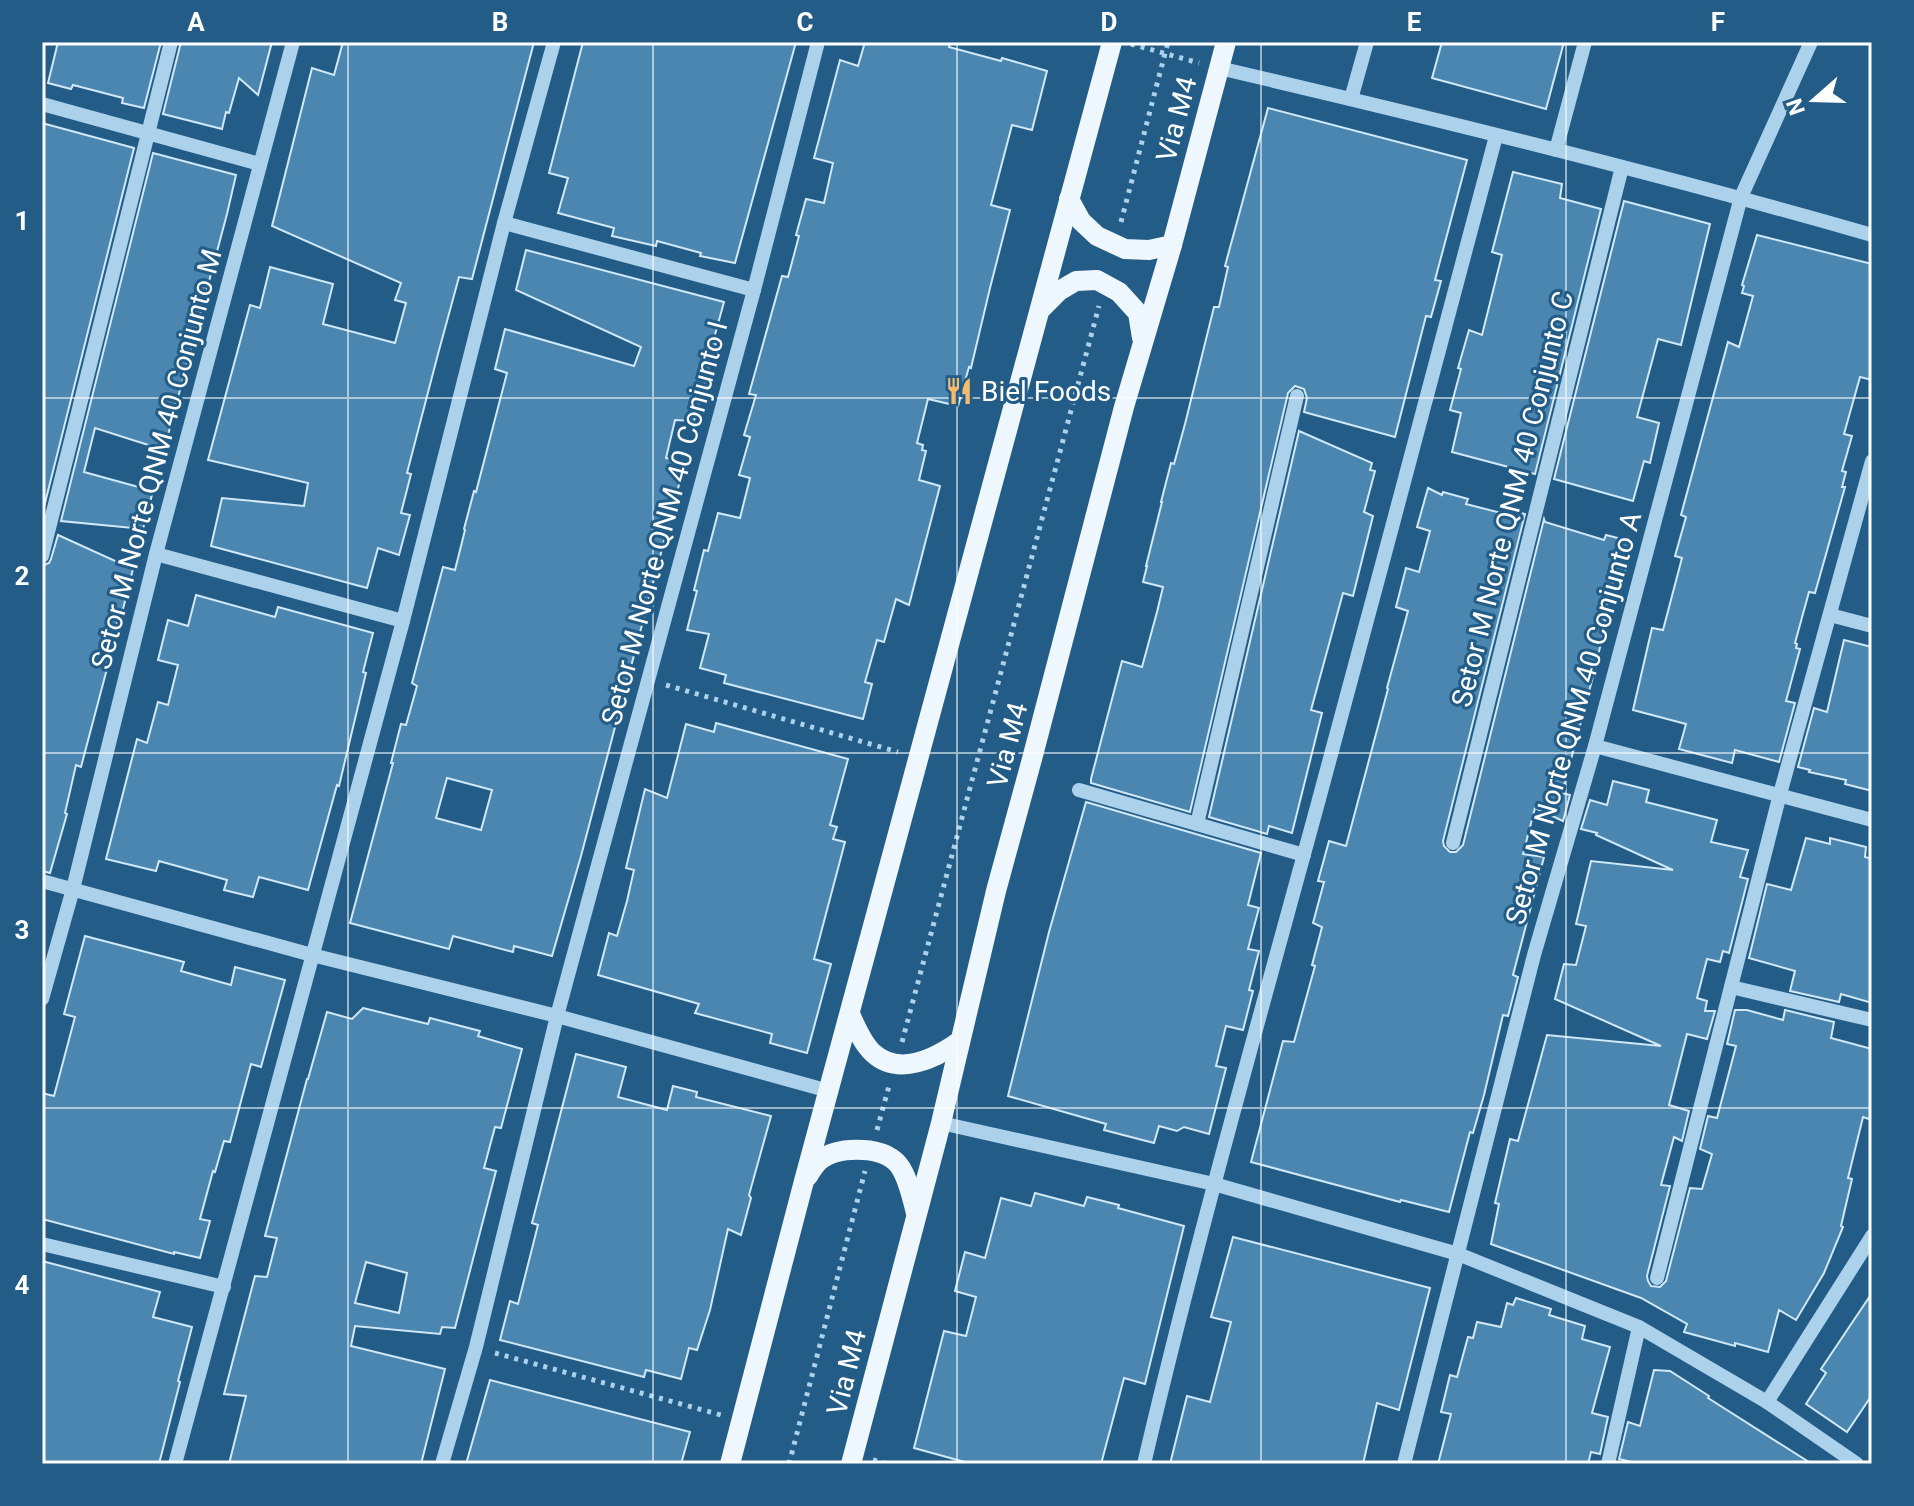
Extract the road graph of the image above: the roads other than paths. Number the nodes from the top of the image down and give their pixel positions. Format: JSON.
{"nodes":[{"id":1,"x":171,"y":42,"type":"edge"},
{"id":2,"x":293,"y":42,"type":"edge"},
{"id":3,"x":554,"y":42,"type":"edge"},
{"id":4,"x":818,"y":42,"type":"edge"},
{"id":5,"x":1112,"y":42,"type":"edge"},
{"id":6,"x":1226,"y":42,"type":"edge"},
{"id":7,"x":1367,"y":42,"type":"edge"},
{"id":8,"x":1585,"y":42,"type":"edge"},
{"id":9,"x":1811,"y":42,"type":"edge"},
{"id":10,"x":1219,"y":68,"type":"junction"},
{"id":11,"x":1351,"y":99,"type":"junction"},
{"id":12,"x":42,"y":104,"type":"edge"},
{"id":13,"x":147,"y":133,"type":"junction"},
{"id":14,"x":1496,"y":136,"type":"junction"},
{"id":15,"x":1556,"y":150,"type":"junction"},
{"id":16,"x":260,"y":164,"type":"junction"},
{"id":17,"x":1622,"y":167,"type":"junction"},
{"id":18,"x":1741,"y":197,"type":"junction"},
{"id":19,"x":1069,"y":199,"type":"junction"},
{"id":20,"x":504,"y":223,"type":"junction"},
{"id":21,"x":1872,"y":235,"type":"edge"},
{"id":22,"x":1172,"y":245,"type":"junction"},
{"id":23,"x":754,"y":290,"type":"junction"},
{"id":24,"x":1041,"y":309,"type":"junction"},
{"id":25,"x":1143,"y":342,"type":"junction"},
{"id":26,"x":1297,"y":396,"type":"dead end"},
{"id":27,"x":1872,"y":461,"type":"edge"},
{"id":28,"x":156,"y":554,"type":"junction"},
{"id":29,"x":42,"y":556,"type":"edge"},
{"id":30,"x":1830,"y":615,"type":"junction"},
{"id":31,"x":403,"y":621,"type":"junction"},
{"id":32,"x":1872,"y":626,"type":"edge"},
{"id":33,"x":1595,"y":746,"type":"junction"},
{"id":34,"x":1079,"y":790,"type":"dead end"},
{"id":35,"x":1780,"y":794,"type":"junction"},
{"id":36,"x":1872,"y":820,"type":"edge"},
{"id":37,"x":1197,"y":824,"type":"junction"},
{"id":38,"x":1453,"y":843,"type":"dead end"},
{"id":39,"x":1304,"y":855,"type":"junction"},
{"id":40,"x":42,"y":881,"type":"edge"},
{"id":41,"x":73,"y":889,"type":"junction"},
{"id":42,"x":312,"y":955,"type":"junction"},
{"id":43,"x":1731,"y":987,"type":"junction"},
{"id":44,"x":42,"y":999,"type":"edge"},
{"id":45,"x":850,"y":1014,"type":"junction"},
{"id":46,"x":557,"y":1016,"type":"junction"},
{"id":47,"x":1872,"y":1020,"type":"edge"},
{"id":48,"x":960,"y":1041,"type":"junction"},
{"id":49,"x":829,"y":1091,"type":"junction"},
{"id":50,"x":941,"y":1123,"type":"junction"},
{"id":51,"x":804,"y":1181,"type":"junction"},
{"id":52,"x":1214,"y":1184,"type":"junction"},
{"id":53,"x":916,"y":1213,"type":"junction"},
{"id":54,"x":1872,"y":1236,"type":"edge"},
{"id":55,"x":42,"y":1244,"type":"edge"},
{"id":56,"x":1458,"y":1254,"type":"junction"},
{"id":57,"x":1657,"y":1278,"type":"dead end"},
{"id":58,"x":224,"y":1287,"type":"junction"},
{"id":59,"x":1639,"y":1327,"type":"junction"},
{"id":60,"x":1767,"y":1402,"type":"junction"},
{"id":61,"x":175,"y":1464,"type":"edge"},
{"id":62,"x":442,"y":1464,"type":"edge"},
{"id":63,"x":730,"y":1464,"type":"edge"},
{"id":64,"x":851,"y":1464,"type":"edge"},
{"id":65,"x":1144,"y":1464,"type":"edge"},
{"id":66,"x":1404,"y":1464,"type":"edge"},
{"id":67,"x":1608,"y":1464,"type":"edge"},
{"id":68,"x":1857,"y":1464,"type":"edge"}],
"edges":[{"from":1,"to":13,"type":"street"},
{"from":2,"to":16,"type":"street","name":"Setor M Norte QNM 40 Conjunto M"},
{"from":3,"to":20,"type":"street"},
{"from":4,"to":23,"type":"street","name":"Setor M Norte QNM 40 Conjunto I"},
{"from":5,"to":19,"type":"main road"},
{"from":6,"to":10,"type":"main road","name":"Via M4"},
{"from":7,"to":11,"type":"street"},
{"from":8,"to":15,"type":"street"},
{"from":9,"to":18,"type":"street","name":"Setor M Norte QNM 40 Conjunto A"},
{"from":10,"to":11,"type":"street"},
{"from":10,"to":22,"type":"main road","name":"Via M4"},
{"from":11,"to":14,"type":"street"},
{"from":12,"to":13,"type":"street"},
{"from":13,"to":16,"type":"street"},
{"from":13,"to":29,"type":"street"},
{"from":14,"to":15,"type":"street"},
{"from":14,"to":39,"type":"street"},
{"from":15,"to":17,"type":"street"},
{"from":16,"to":28,"type":"street","name":"Setor M Norte QNM 40 Conjunto M"},
{"from":17,"to":18,"type":"street"},
{"from":17,"to":38,"type":"street","name":"Setor M Norte QNM 40 Conjunto C"},
{"from":18,"to":21,"type":"street"},
{"from":18,"to":33,"type":"street","name":"Setor M Norte QNM 40 Conjunto A"},
{"from":19,"to":22,"type":"main road"},
{"from":19,"to":24,"type":"main road"},
{"from":20,"to":23,"type":"street"},
{"from":20,"to":31,"type":"street"},
{"from":22,"to":25,"type":"main road","name":"Via M4"},
{"from":23,"to":46,"type":"street","name":"Setor M Norte QNM 40 Conjunto I"},
{"from":24,"to":25,"type":"main road"},
{"from":24,"to":45,"type":"main road"},
{"from":25,"to":48,"type":"main road","name":"Via M4"},
{"from":26,"to":37,"type":"street"},
{"from":27,"to":30,"type":"street"},
{"from":28,"to":31,"type":"street"},
{"from":28,"to":41,"type":"street","name":"Setor M Norte QNM 40 Conjunto M"},
{"from":30,"to":32,"type":"street"},
{"from":30,"to":35,"type":"street"},
{"from":31,"to":42,"type":"street"},
{"from":33,"to":35,"type":"street"},
{"from":33,"to":56,"type":"street","name":"Setor M Norte QNM 40 Conjunto A"},
{"from":34,"to":37,"type":"street"},
{"from":35,"to":36,"type":"street"},
{"from":35,"to":43,"type":"street"},
{"from":37,"to":39,"type":"street"},
{"from":39,"to":52,"type":"street"},
{"from":40,"to":41,"type":"street"},
{"from":41,"to":42,"type":"street"},
{"from":41,"to":44,"type":"street","name":"Setor M Norte QNM 40 Conjunto M"},
{"from":42,"to":46,"type":"street"},
{"from":42,"to":58,"type":"street"},
{"from":43,"to":47,"type":"street"},
{"from":43,"to":57,"type":"street"},
{"from":45,"to":48,"type":"main road"},
{"from":45,"to":49,"type":"main road"},
{"from":46,"to":49,"type":"street"},
{"from":46,"to":62,"type":"street","name":"Setor M Norte QNM 40 Conjunto I"},
{"from":48,"to":50,"type":"main road","name":"Via M4"},
{"from":49,"to":51,"type":"main road"},
{"from":50,"to":52,"type":"street"},
{"from":50,"to":53,"type":"main road","name":"Via M4"},
{"from":51,"to":53,"type":"main road"},
{"from":51,"to":63,"type":"main road"},
{"from":52,"to":56,"type":"street"},
{"from":52,"to":65,"type":"street"},
{"from":53,"to":64,"type":"main road","name":"Via M4"},
{"from":54,"to":60,"type":"street"},
{"from":55,"to":58,"type":"street"},
{"from":56,"to":59,"type":"street"},
{"from":56,"to":66,"type":"street","name":"Setor M Norte QNM 40 Conjunto A"},
{"from":58,"to":61,"type":"street"},
{"from":59,"to":60,"type":"street"},
{"from":59,"to":67,"type":"street"},
{"from":60,"to":68,"type":"street"}]}
